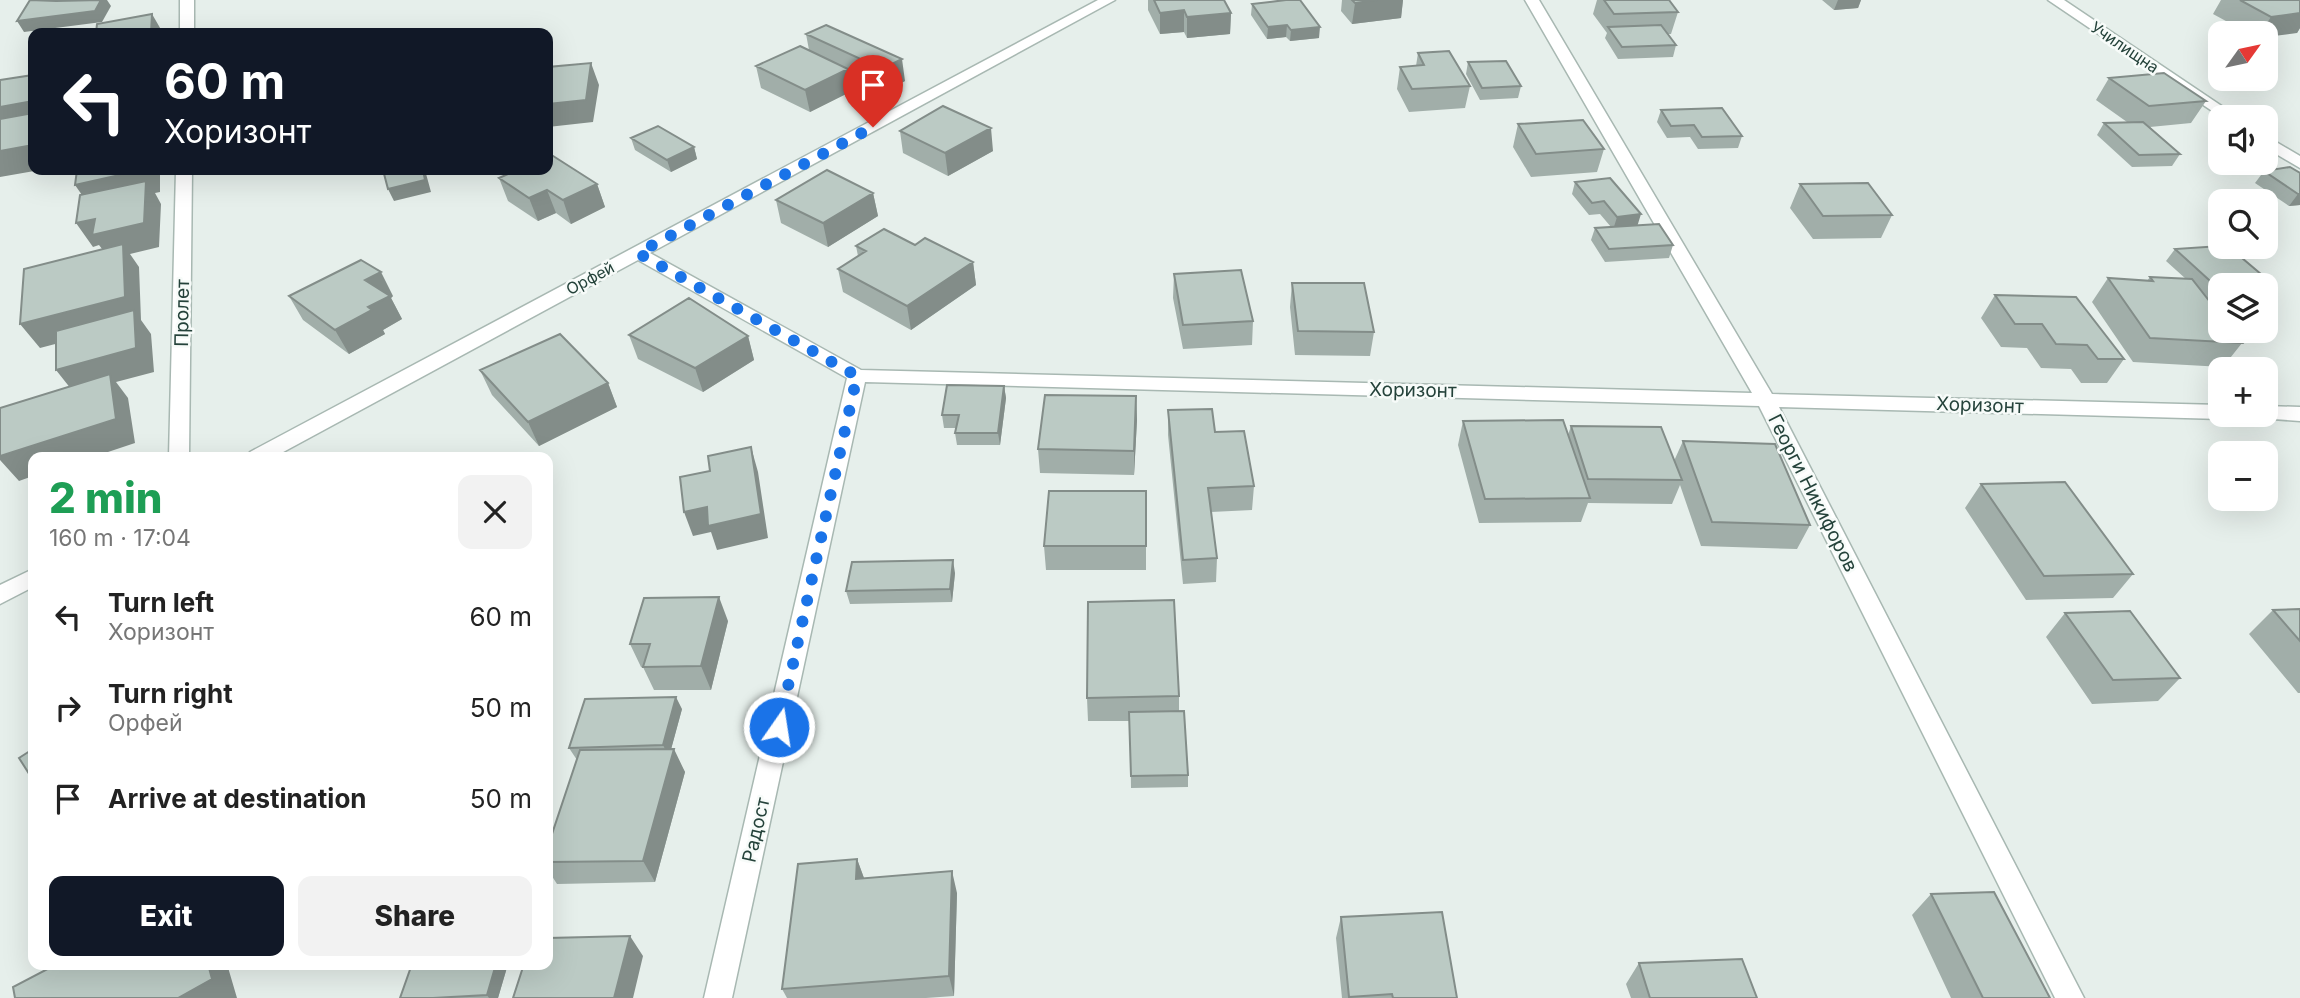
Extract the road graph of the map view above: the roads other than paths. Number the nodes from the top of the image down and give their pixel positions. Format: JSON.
{"nodes":[{"id":1,"x":187,"y":0,"type":"edge"},
{"id":2,"x":1108,"y":0,"type":"edge"},
{"id":3,"x":1532,"y":0,"type":"edge"},
{"id":4,"x":2055,"y":0,"type":"edge"},
{"id":5,"x":187,"y":28,"type":"edge"},
{"id":6,"x":2213,"y":105,"type":"edge"},
{"id":7,"x":2278,"y":149,"type":"edge"},
{"id":8,"x":2300,"y":163,"type":"edge"},
{"id":9,"x":184,"y":175,"type":"edge"},
{"id":10,"x":638,"y":253,"type":"junction"},
{"id":11,"x":857,"y":376,"type":"junction"},
{"id":12,"x":1765,"y":399,"type":"junction"},
{"id":13,"x":2208,"y":412,"type":"edge"},
{"id":14,"x":2278,"y":413,"type":"edge"},
{"id":15,"x":2300,"y":414,"type":"edge"},
{"id":16,"x":179,"y":452,"type":"edge"},
{"id":17,"x":266,"y":452,"type":"edge"},
{"id":18,"x":28,"y":580,"type":"edge"},
{"id":19,"x":0,"y":595,"type":"edge"},
{"id":20,"x":718,"y":998,"type":"edge"},
{"id":21,"x":2070,"y":998,"type":"edge"}],
"edges":[{"from":1,"to":5,"type":"street"},
{"from":2,"to":10,"type":"street","name":"Орфей"},
{"from":3,"to":12,"type":"street","name":"Георги Никифоров"},
{"from":4,"to":6,"type":"street","name":"Училищна"},
{"from":7,"to":8,"type":"street"},
{"from":9,"to":16,"type":"street","name":"Пролет"},
{"from":10,"to":11,"type":"street","name":"Хоризонт"},
{"from":10,"to":17,"type":"street","name":"Орфей"},
{"from":11,"to":12,"type":"street","name":"Хоризонт"},
{"from":11,"to":20,"type":"street","name":"Радост"},
{"from":12,"to":13,"type":"street","name":"Хоризонт"},
{"from":12,"to":21,"type":"street","name":"Георги Никифоров"},
{"from":14,"to":15,"type":"street"},
{"from":18,"to":19,"type":"street"}]}
